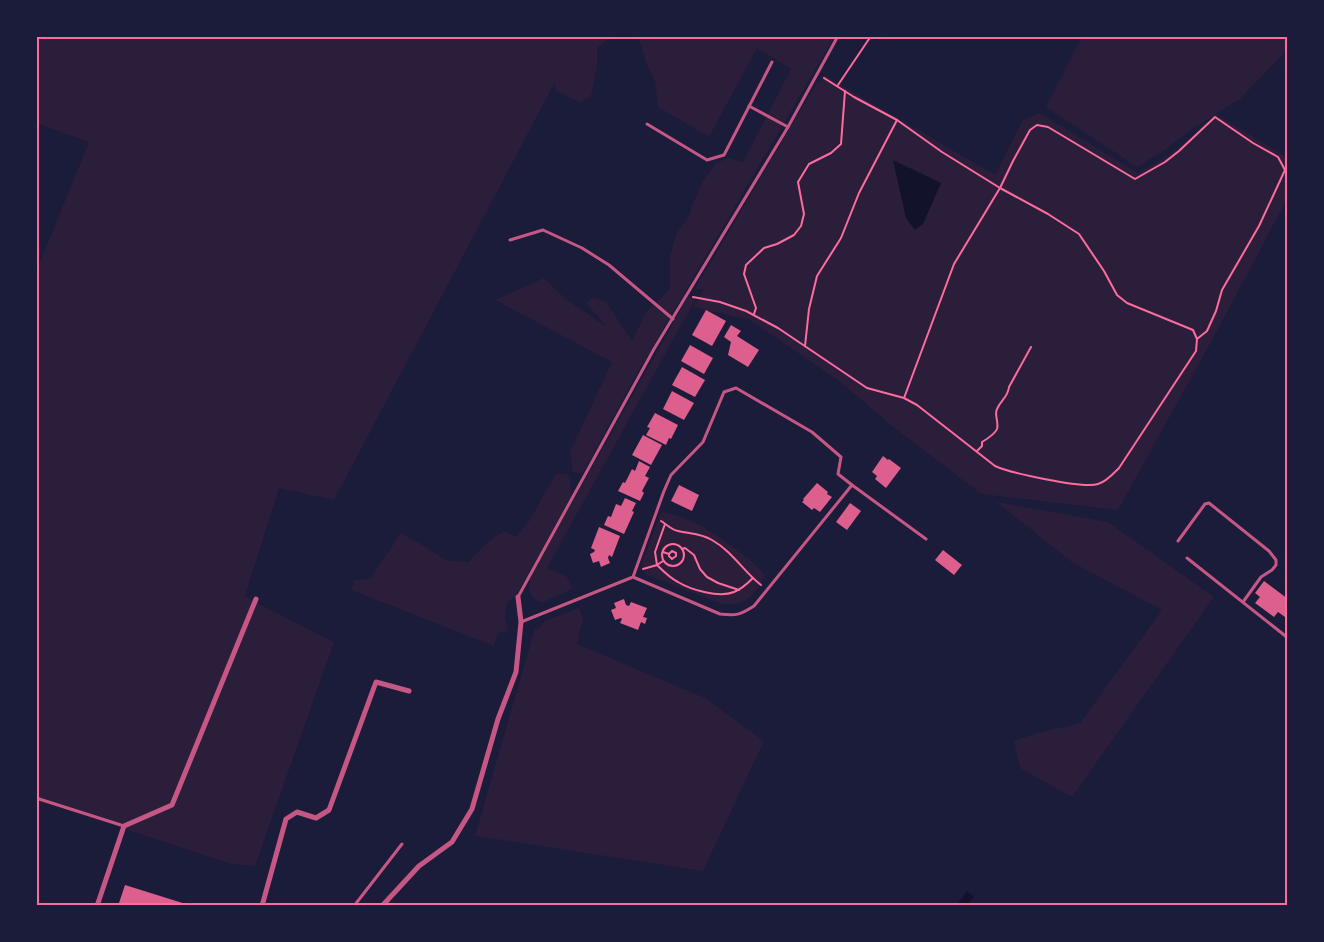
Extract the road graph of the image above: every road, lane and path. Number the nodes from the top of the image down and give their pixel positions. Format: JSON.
{"nodes":[{"id":1,"x":838,"y":36,"type":"edge"},
{"id":2,"x":872,"y":36,"type":"edge"},
{"id":3,"x":772,"y":62,"type":"dead end"},
{"id":4,"x":818,"y":74,"type":"junction"},
{"id":5,"x":838,"y":85,"type":"junction"},
{"id":6,"x":845,"y":91,"type":"junction"},
{"id":7,"x":749,"y":106,"type":"junction"},
{"id":8,"x":897,"y":120,"type":"junction"},
{"id":9,"x":647,"y":124,"type":"dead end"},
{"id":10,"x":788,"y":127,"type":"junction"},
{"id":11,"x":1000,"y":188,"type":"junction"},
{"id":12,"x":510,"y":240,"type":"dead end"},
{"id":13,"x":687,"y":296,"type":"junction"},
{"id":14,"x":754,"y":315,"type":"junction"},
{"id":15,"x":673,"y":319,"type":"junction"},
{"id":16,"x":1197,"y":339,"type":"junction"},
{"id":17,"x":805,"y":346,"type":"junction"},
{"id":18,"x":1031,"y":347,"type":"dead end"},
{"id":19,"x":904,"y":398,"type":"junction"},
{"id":20,"x":977,"y":451,"type":"junction"},
{"id":21,"x":852,"y":485,"type":"junction"},
{"id":22,"x":655,"y":517,"type":"junction"},
{"id":23,"x":665,"y":524,"type":"junction"},
{"id":24,"x":926,"y":539,"type":"dead end"},
{"id":25,"x":1178,"y":541,"type":"dead end"},
{"id":26,"x":676,"y":545,"type":"junction"},
{"id":27,"x":682,"y":549,"type":"junction"},
{"id":28,"x":674,"y":551,"type":"junction"},
{"id":29,"x":663,"y":552,"type":"junction"},
{"id":30,"x":669,"y":554,"type":"junction"},
{"id":31,"x":676,"y":556,"type":"junction"},
{"id":32,"x":1187,"y":558,"type":"dead end"},
{"id":33,"x":672,"y":559,"type":"junction"},
{"id":34,"x":684,"y":559,"type":"junction"},
{"id":35,"x":664,"y":561,"type":"junction"},
{"id":36,"x":657,"y":565,"type":"junction"},
{"id":37,"x":669,"y":565,"type":"junction"},
{"id":38,"x":643,"y":569,"type":"dead end"},
{"id":39,"x":633,"y":577,"type":"junction"},
{"id":40,"x":753,"y":578,"type":"junction"},
{"id":41,"x":739,"y":590,"type":"junction"},
{"id":42,"x":767,"y":590,"type":"junction"},
{"id":43,"x":518,"y":597,"type":"joint"},
{"id":44,"x":256,"y":598,"type":"dead end"},
{"id":45,"x":1243,"y":602,"type":"junction"},
{"id":46,"x":521,"y":622,"type":"junction"},
{"id":47,"x":1288,"y":638,"type":"edge"},
{"id":48,"x":409,"y":692,"type":"dead end"},
{"id":49,"x":36,"y":798,"type":"edge"},
{"id":50,"x":124,"y":826,"type":"junction"},
{"id":51,"x":402,"y":844,"type":"dead end"},
{"id":52,"x":96,"y":906,"type":"edge"},
{"id":53,"x":262,"y":906,"type":"edge"},
{"id":54,"x":354,"y":906,"type":"edge"},
{"id":55,"x":382,"y":906,"type":"edge"}],
"edges":[{"from":1,"to":4,"type":"lane"},
{"from":2,"to":5,"type":"path"},
{"from":3,"to":7,"type":"lane"},
{"from":4,"to":5,"type":"path"},
{"from":4,"to":10,"type":"lane"},
{"from":5,"to":6,"type":"path"},
{"from":6,"to":8,"type":"path"},
{"from":6,"to":14,"type":"path"},
{"from":7,"to":9,"type":"lane"},
{"from":7,"to":10,"type":"lane"},
{"from":8,"to":11,"type":"path"},
{"from":8,"to":17,"type":"path"},
{"from":10,"to":13,"type":"lane"},
{"from":11,"to":16,"type":"path"},
{"from":11,"to":16,"type":"path"},
{"from":11,"to":19,"type":"path"},
{"from":12,"to":15,"type":"lane"},
{"from":13,"to":14,"type":"path"},
{"from":13,"to":15,"type":"lane"},
{"from":14,"to":17,"type":"path"},
{"from":15,"to":43,"type":"lane"},
{"from":16,"to":20,"type":"path"},
{"from":17,"to":19,"type":"path"},
{"from":18,"to":20,"type":"path"},
{"from":19,"to":20,"type":"path"},
{"from":21,"to":22,"type":"lane"},
{"from":21,"to":24,"type":"lane"},
{"from":21,"to":42,"type":"lane"},
{"from":22,"to":23,"type":"path"},
{"from":22,"to":39,"type":"lane"},
{"from":23,"to":36,"type":"path"},
{"from":23,"to":40,"type":"path"},
{"from":25,"to":45,"type":"lane"},
{"from":26,"to":27,"type":"path"},
{"from":26,"to":28,"type":"path"},
{"from":26,"to":29,"type":"path"},
{"from":27,"to":34,"type":"path"},
{"from":27,"to":41,"type":"path"},
{"from":28,"to":30,"type":"path"},
{"from":28,"to":31,"type":"path"},
{"from":29,"to":30,"type":"path"},
{"from":29,"to":35,"type":"path"},
{"from":30,"to":33,"type":"path"},
{"from":31,"to":33,"type":"path"},
{"from":31,"to":34,"type":"path"},
{"from":32,"to":45,"type":"lane"},
{"from":33,"to":37,"type":"path"},
{"from":34,"to":37,"type":"path"},
{"from":35,"to":36,"type":"path"},
{"from":35,"to":37,"type":"path"},
{"from":36,"to":38,"type":"path"},
{"from":36,"to":41,"type":"path"},
{"from":39,"to":42,"type":"lane"},
{"from":39,"to":46,"type":"lane"},
{"from":40,"to":41,"type":"path"},
{"from":40,"to":42,"type":"path"},
{"from":43,"to":46,"type":"street"},
{"from":44,"to":50,"type":"street"},
{"from":45,"to":47,"type":"lane"},
{"from":46,"to":55,"type":"street"},
{"from":48,"to":53,"type":"street"},
{"from":49,"to":50,"type":"lane"},
{"from":50,"to":52,"type":"street"},
{"from":51,"to":54,"type":"lane"}]}
